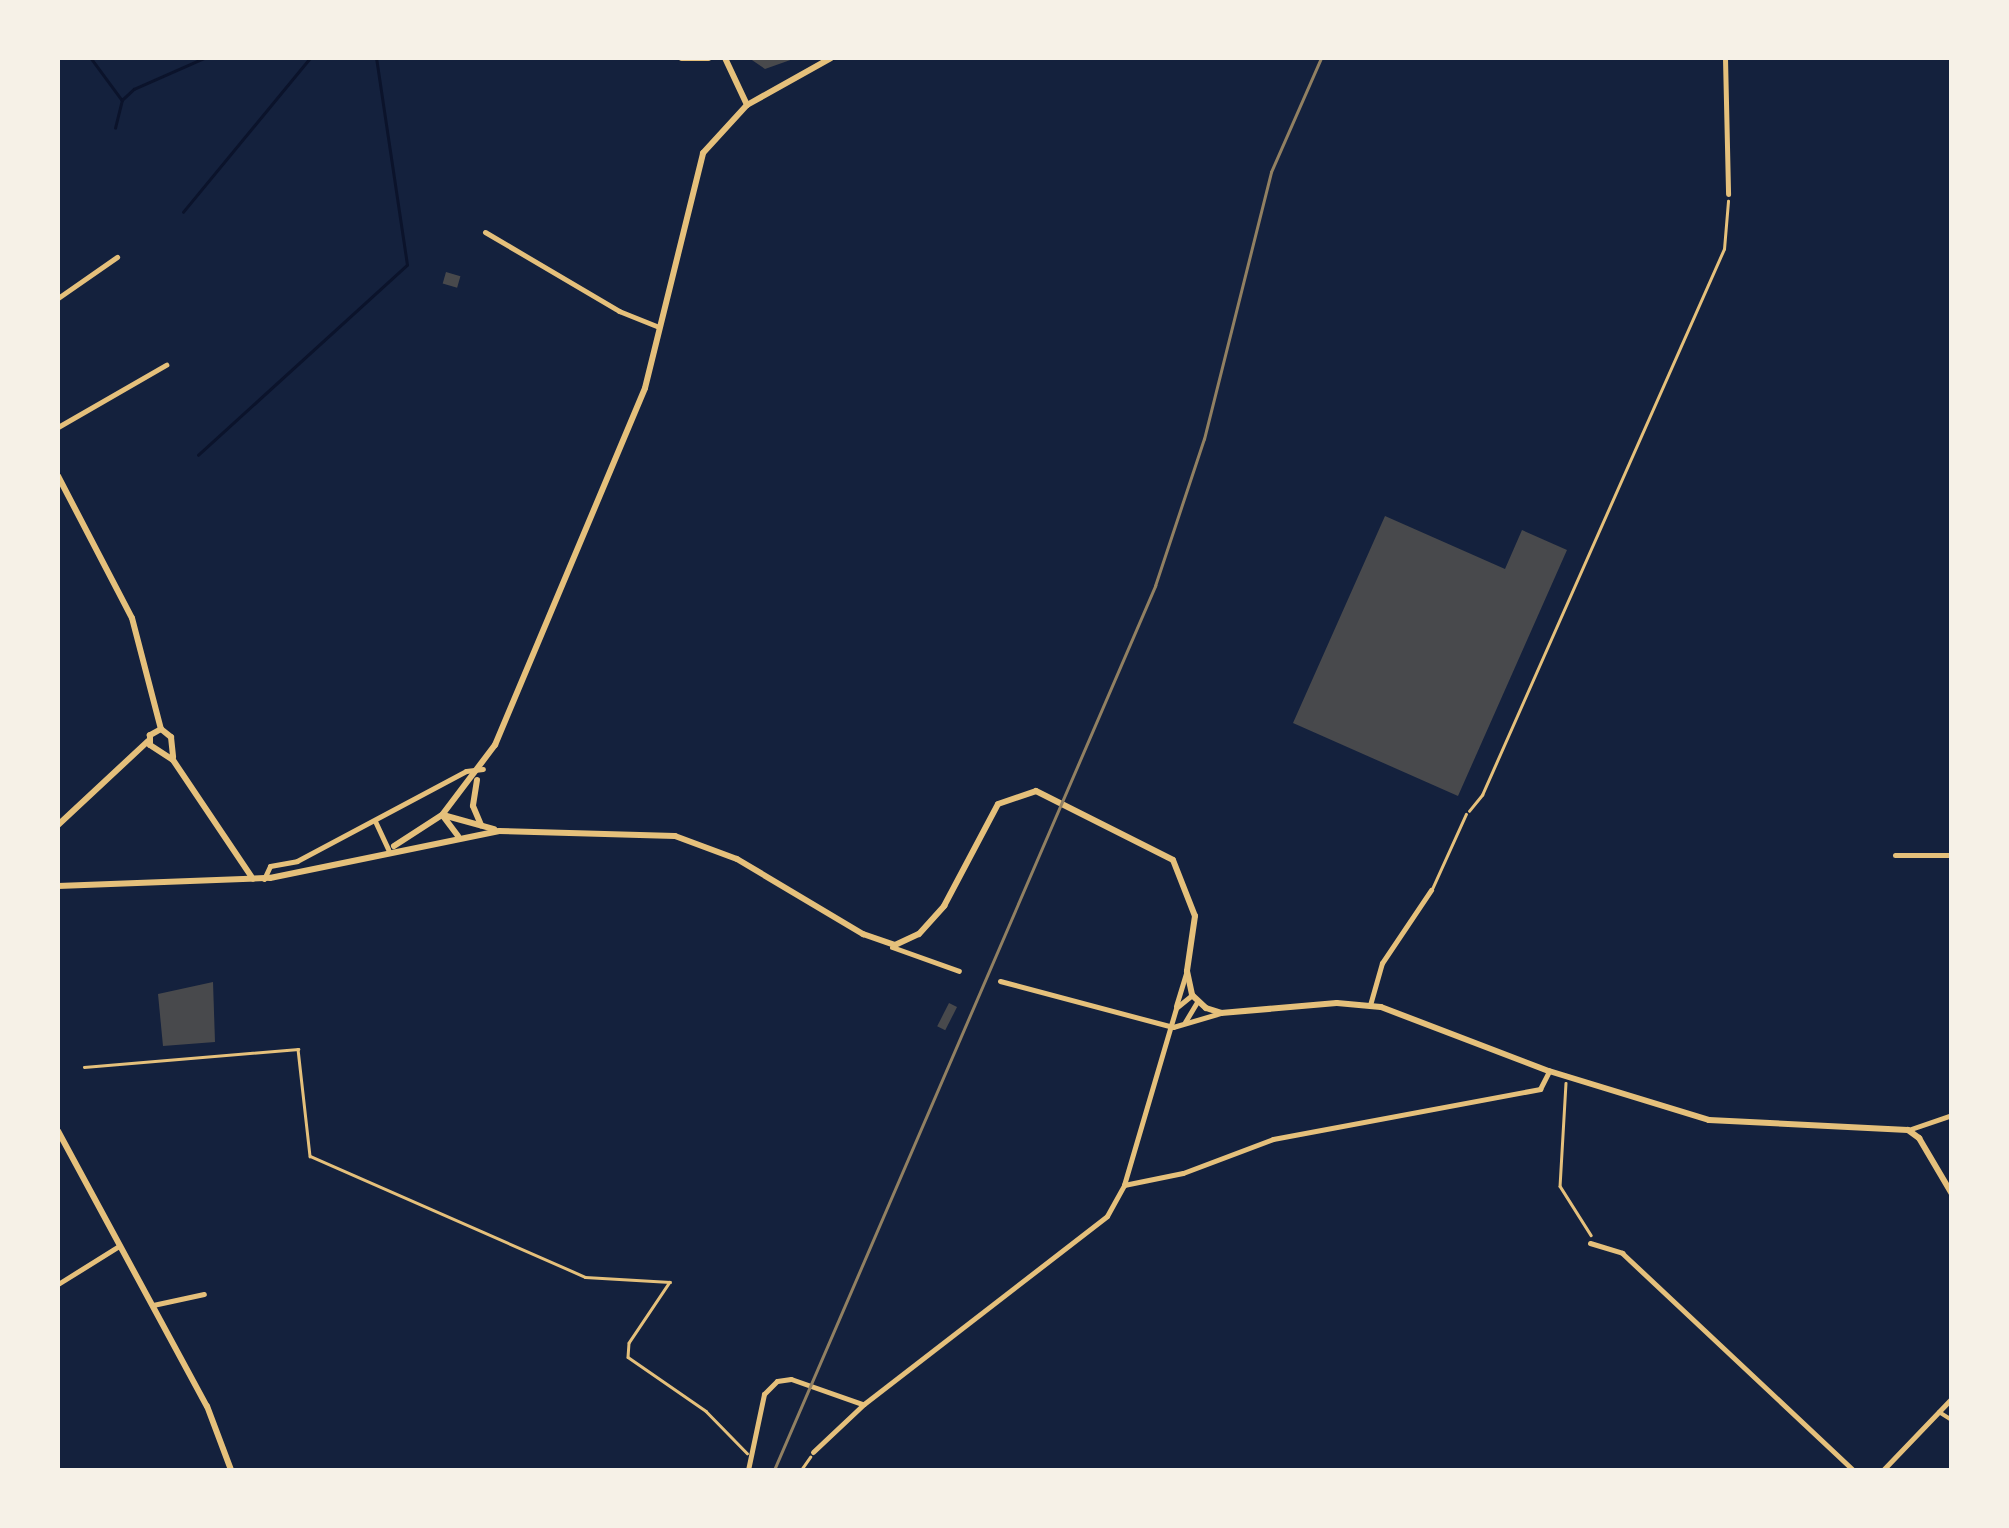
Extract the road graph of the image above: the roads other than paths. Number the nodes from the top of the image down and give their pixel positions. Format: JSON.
{"nodes":[{"id":1,"x":681,"y":58,"type":"edge"},
{"id":2,"x":708,"y":58,"type":"edge"},
{"id":3,"x":725,"y":58,"type":"edge"},
{"id":4,"x":831,"y":58,"type":"edge"},
{"id":5,"x":1725,"y":58,"type":"edge"},
{"id":6,"x":747,"y":105,"type":"junction"},
{"id":7,"x":1728,"y":194,"type":"road end"},
{"id":8,"x":485,"y":232,"type":"dead end"},
{"id":9,"x":117,"y":256,"type":"dead end"},
{"id":10,"x":58,"y":298,"type":"edge"},
{"id":11,"x":662,"y":328,"type":"junction"},
{"id":12,"x":166,"y":366,"type":"dead end"},
{"id":13,"x":58,"y":427,"type":"edge"},
{"id":14,"x":58,"y":476,"type":"edge"},
{"id":15,"x":62,"y":494,"type":"edge"},
{"id":16,"x":162,"y":729,"type":"junction"},
{"id":17,"x":149,"y":741,"type":"junction"},
{"id":18,"x":166,"y":748,"type":"junction"},
{"id":19,"x":480,"y":772,"type":"junction"},
{"id":20,"x":1466,"y":814,"type":"road end"},
{"id":21,"x":442,"y":815,"type":"junction"},
{"id":22,"x":376,"y":820,"type":"junction"},
{"id":23,"x":58,"y":825,"type":"edge"},
{"id":24,"x":482,"y":826,"type":"junction"},
{"id":25,"x":500,"y":831,"type":"junction"},
{"id":26,"x":458,"y":836,"type":"junction"},
{"id":27,"x":388,"y":849,"type":"junction"},
{"id":28,"x":1894,"y":856,"type":"dead end"},
{"id":29,"x":1952,"y":856,"type":"edge"},
{"id":30,"x":241,"y":858,"type":"junction"},
{"id":31,"x":259,"y":879,"type":"junction"},
{"id":32,"x":237,"y":880,"type":"junction"},
{"id":33,"x":59,"y":885,"type":"edge"},
{"id":34,"x":1431,"y":890,"type":"joint"},
{"id":35,"x":885,"y":943,"type":"junction"},
{"id":36,"x":960,"y":971,"type":"dead end"},
{"id":37,"x":1187,"y":971,"type":"junction"},
{"id":38,"x":1000,"y":981,"type":"dead end"},
{"id":39,"x":1194,"y":998,"type":"junction"},
{"id":40,"x":1370,"y":1005,"type":"junction"},
{"id":41,"x":1176,"y":1008,"type":"junction"},
{"id":42,"x":1221,"y":1013,"type":"junction"},
{"id":43,"x":1185,"y":1022,"type":"junction"},
{"id":44,"x":1172,"y":1027,"type":"junction"},
{"id":45,"x":1549,"y":1071,"type":"junction"},
{"id":46,"x":1952,"y":1115,"type":"edge"},
{"id":47,"x":1908,"y":1130,"type":"junction"},
{"id":48,"x":58,"y":1132,"type":"edge"},
{"id":49,"x":1124,"y":1186,"type":"junction"},
{"id":50,"x":1952,"y":1194,"type":"edge"},
{"id":51,"x":1590,"y":1243,"type":"road end"},
{"id":52,"x":119,"y":1246,"type":"junction"},
{"id":53,"x":58,"y":1284,"type":"edge"},
{"id":54,"x":204,"y":1294,"type":"dead end"},
{"id":55,"x":152,"y":1305,"type":"junction"},
{"id":56,"x":1952,"y":1398,"type":"edge"},
{"id":57,"x":864,"y":1404,"type":"junction"},
{"id":58,"x":1939,"y":1412,"type":"junction"},
{"id":59,"x":1952,"y":1420,"type":"edge"},
{"id":60,"x":814,"y":1452,"type":"road end"},
{"id":61,"x":231,"y":1470,"type":"edge"},
{"id":62,"x":748,"y":1470,"type":"edge"},
{"id":63,"x":1854,"y":1470,"type":"edge"},
{"id":64,"x":1883,"y":1470,"type":"edge"}],
"edges":[{"from":1,"to":2,"type":"street"},
{"from":3,"to":6,"type":"main road"},
{"from":4,"to":6,"type":"main road"},
{"from":5,"to":7,"type":"street"},
{"from":6,"to":11,"type":"main road"},
{"from":8,"to":11,"type":"street"},
{"from":9,"to":10,"type":"street"},
{"from":11,"to":19,"type":"main road"},
{"from":12,"to":13,"type":"street"},
{"from":14,"to":15,"type":"main road"},
{"from":15,"to":16,"type":"main road"},
{"from":16,"to":17,"type":"main road"},
{"from":16,"to":18,"type":"main road"},
{"from":17,"to":18,"type":"main road"},
{"from":17,"to":23,"type":"main road"},
{"from":18,"to":30,"type":"main road"},
{"from":19,"to":21,"type":"main road"},
{"from":19,"to":22,"type":"street"},
{"from":19,"to":24,"type":"main road"},
{"from":20,"to":34,"type":"lane"},
{"from":21,"to":24,"type":"main road"},
{"from":21,"to":26,"type":"main road"},
{"from":21,"to":27,"type":"main road"},
{"from":22,"to":27,"type":"street"},
{"from":22,"to":31,"type":"street"},
{"from":24,"to":25,"type":"main road"},
{"from":25,"to":26,"type":"main road"},
{"from":25,"to":35,"type":"main road"},
{"from":26,"to":27,"type":"main road"},
{"from":27,"to":31,"type":"main road"},
{"from":28,"to":29,"type":"street"},
{"from":30,"to":31,"type":"main road"},
{"from":30,"to":32,"type":"main road"},
{"from":31,"to":32,"type":"main road"},
{"from":32,"to":33,"type":"main road"},
{"from":34,"to":40,"type":"street"},
{"from":35,"to":36,"type":"street"},
{"from":35,"to":37,"type":"main road"},
{"from":37,"to":39,"type":"main road"},
{"from":37,"to":41,"type":"street"},
{"from":38,"to":44,"type":"street"},
{"from":39,"to":41,"type":"street"},
{"from":39,"to":42,"type":"main road"},
{"from":39,"to":43,"type":"street"},
{"from":40,"to":42,"type":"main road"},
{"from":40,"to":45,"type":"main road"},
{"from":41,"to":44,"type":"street"},
{"from":42,"to":43,"type":"street"},
{"from":43,"to":44,"type":"street"},
{"from":44,"to":49,"type":"street"},
{"from":45,"to":47,"type":"main road"},
{"from":45,"to":49,"type":"street"},
{"from":46,"to":47,"type":"street"},
{"from":47,"to":50,"type":"main road"},
{"from":48,"to":52,"type":"main road"},
{"from":49,"to":57,"type":"street"},
{"from":51,"to":63,"type":"street"},
{"from":52,"to":53,"type":"street"},
{"from":52,"to":55,"type":"main road"},
{"from":54,"to":55,"type":"street"},
{"from":55,"to":61,"type":"main road"},
{"from":56,"to":58,"type":"street"},
{"from":57,"to":60,"type":"street"},
{"from":57,"to":62,"type":"street"},
{"from":58,"to":59,"type":"street"},
{"from":58,"to":64,"type":"street"}]}
